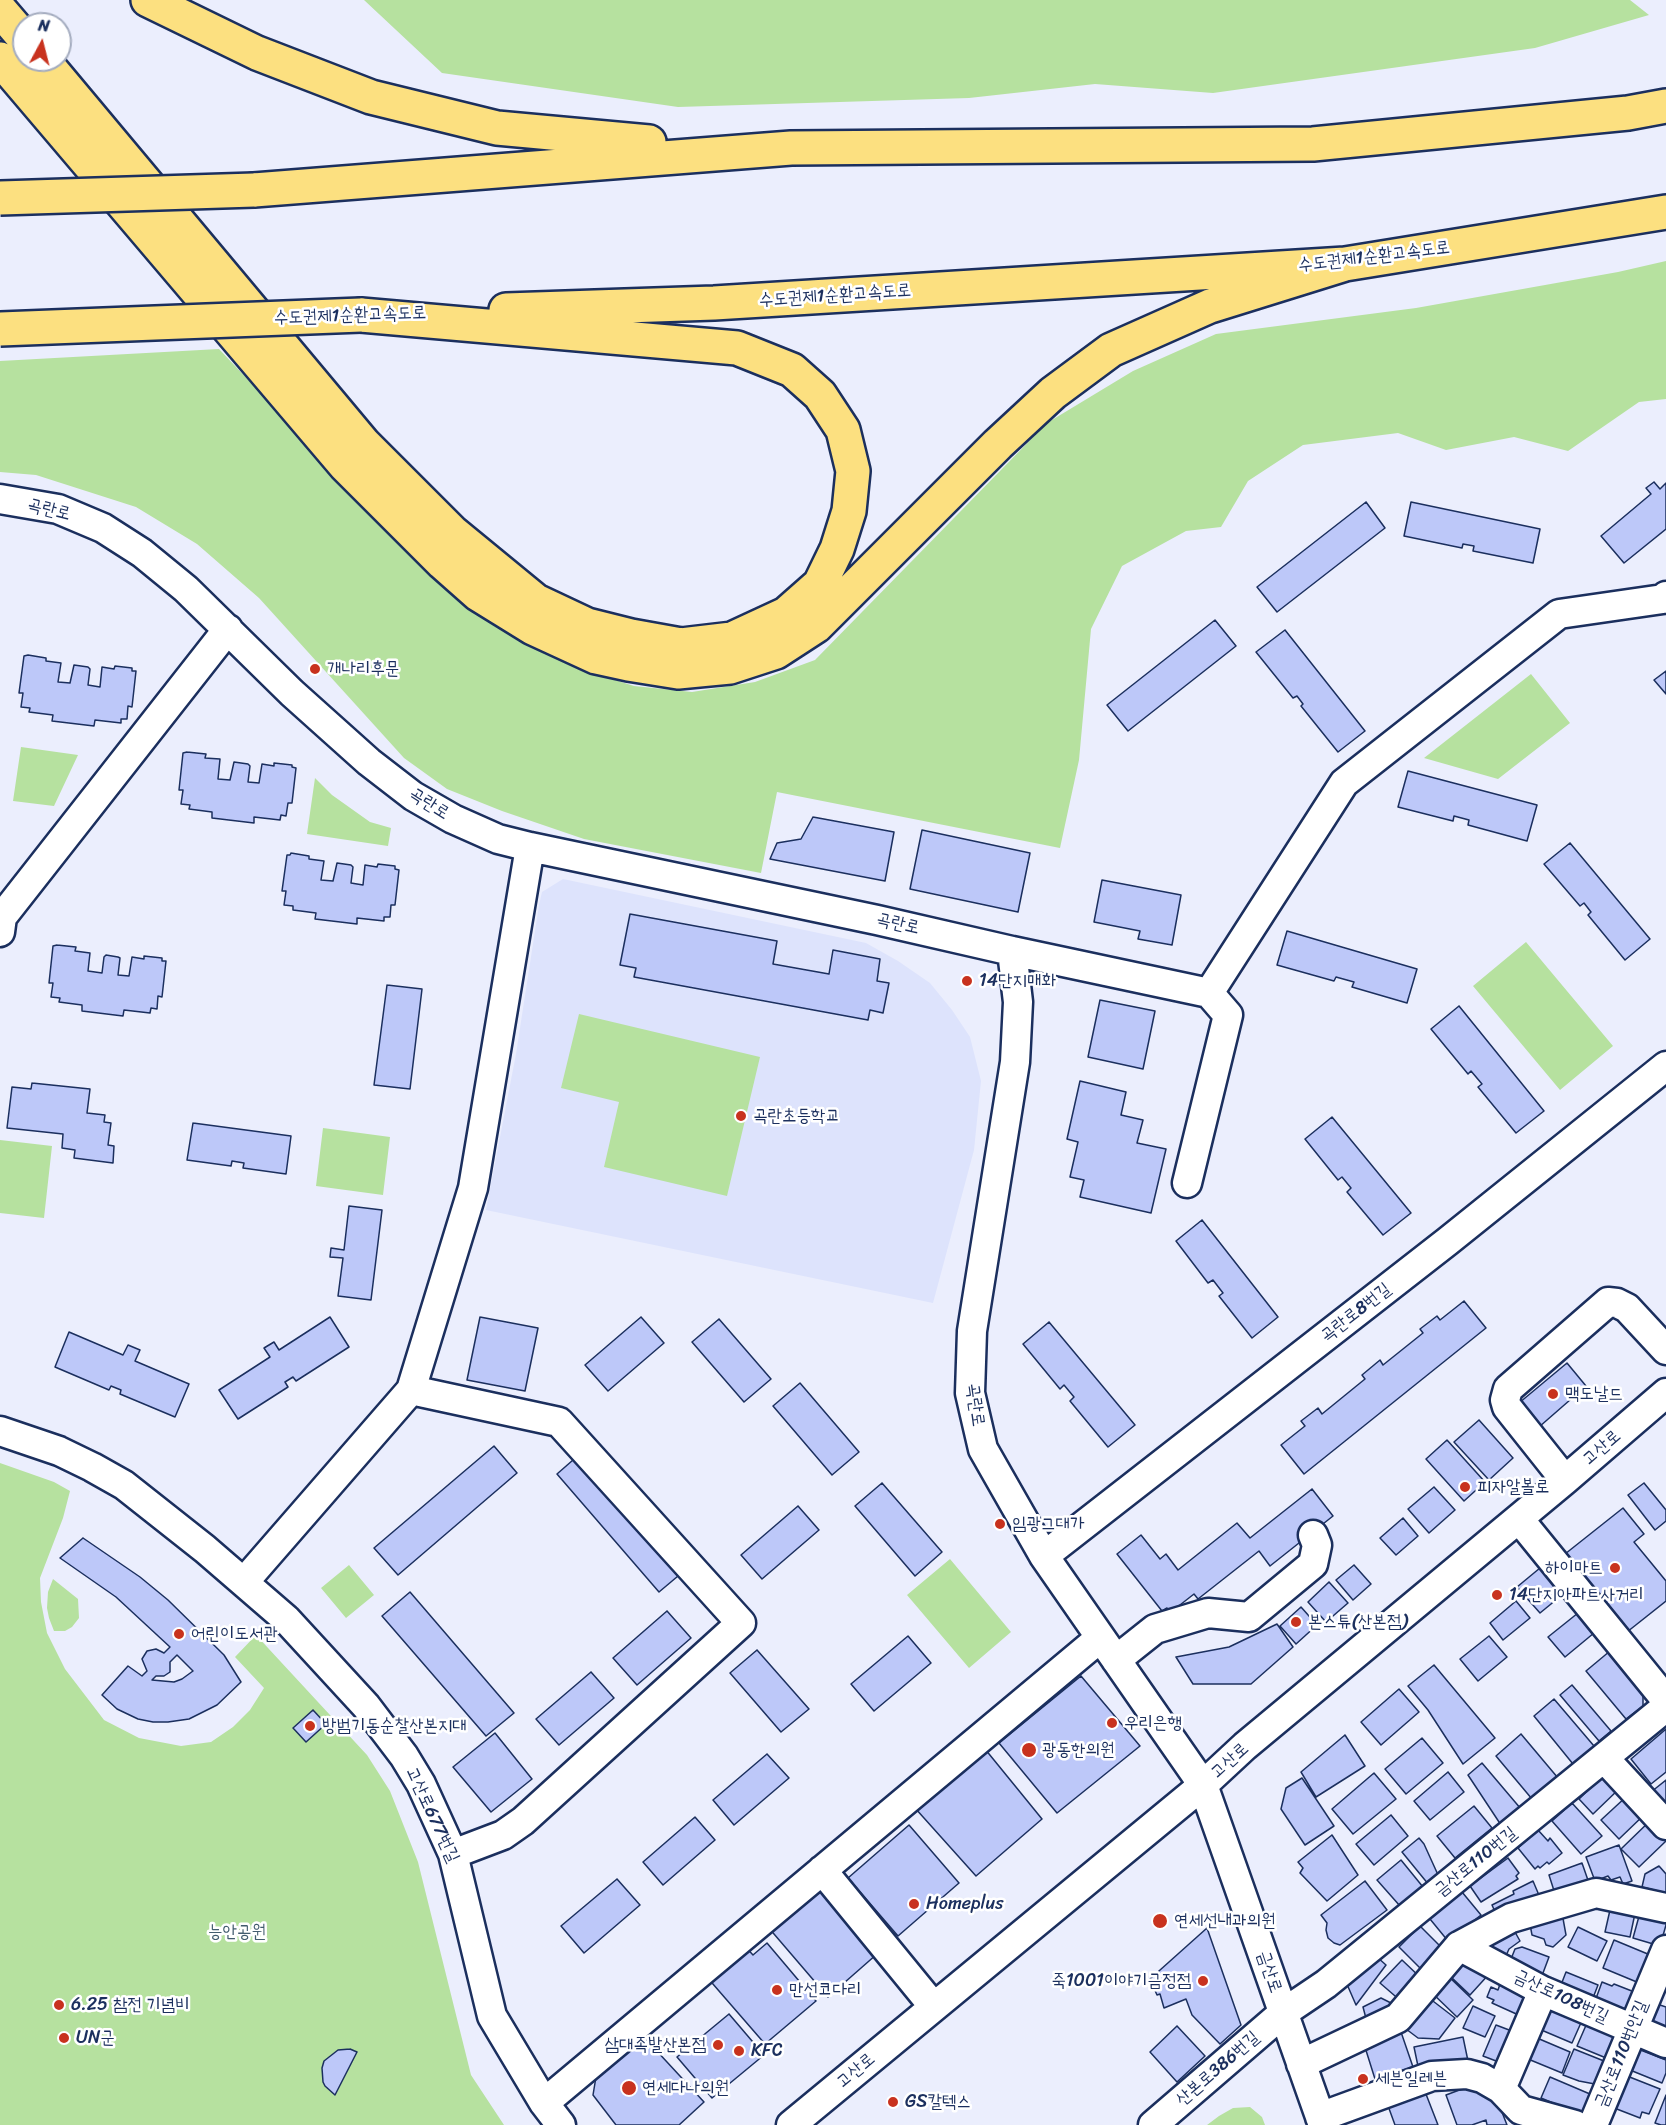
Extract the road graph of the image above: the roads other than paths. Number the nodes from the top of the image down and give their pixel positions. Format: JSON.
{"nodes":[{"id":1,"x":148,"y":0,"type":"edge"},
{"id":2,"x":0,"y":10,"type":"edge"},
{"id":3,"x":12,"y":24,"type":"edge"},
{"id":4,"x":0,"y":59,"type":"edge"},
{"id":5,"x":53,"y":72,"type":"edge"},
{"id":6,"x":1666,"y":106,"type":"edge"},
{"id":7,"x":791,"y":148,"type":"junction"},
{"id":8,"x":0,"y":198,"type":"edge"},
{"id":9,"x":1666,"y":212,"type":"edge"},
{"id":10,"x":1344,"y":264,"type":"junction"},
{"id":11,"x":361,"y":315,"type":"junction"},
{"id":12,"x":0,"y":328,"type":"edge"},
{"id":13,"x":0,"y":499,"type":"edge"},
{"id":14,"x":1666,"y":596,"type":"edge"},
{"id":15,"x":228,"y":629,"type":"junction"},
{"id":16,"x":530,"y":847,"type":"junction"},
{"id":17,"x":0,"y":932,"type":"edge"},
{"id":18,"x":1012,"y":951,"type":"junction"},
{"id":19,"x":1209,"y":993,"type":"junction"},
{"id":20,"x":1666,"y":1066,"type":"edge"},
{"id":21,"x":1187,"y":1184,"type":"dead end"},
{"id":22,"x":1666,"y":1350,"type":"edge"},
{"id":23,"x":411,"y":1390,"type":"junction"},
{"id":24,"x":1666,"y":1393,"type":"edge"},
{"id":25,"x":0,"y":1431,"type":"edge"},
{"id":26,"x":1565,"y":1480,"type":"junction"},
{"id":27,"x":1519,"y":1519,"type":"junction"},
{"id":28,"x":1313,"y":1535,"type":"dead end"},
{"id":29,"x":1044,"y":1556,"type":"junction"},
{"id":30,"x":244,"y":1582,"type":"junction"},
{"id":31,"x":1108,"y":1649,"type":"junction"},
{"id":32,"x":1666,"y":1700,"type":"edge"},
{"id":33,"x":1666,"y":1707,"type":"edge"},
{"id":34,"x":1604,"y":1758,"type":"junction"},
{"id":35,"x":1203,"y":1785,"type":"junction"},
{"id":36,"x":1666,"y":1825,"type":"edge"},
{"id":37,"x":453,"y":1854,"type":"junction"},
{"id":38,"x":822,"y":1870,"type":"junction"},
{"id":39,"x":1666,"y":1908,"type":"edge"},
{"id":40,"x":1459,"y":1946,"type":"junction"},
{"id":41,"x":1666,"y":1950,"type":"edge"},
{"id":42,"x":1544,"y":1991,"type":"junction"},
{"id":43,"x":934,"y":2007,"type":"junction"},
{"id":44,"x":1283,"y":2013,"type":"junction"},
{"id":45,"x":1632,"y":2029,"type":"junction"},
{"id":46,"x":1666,"y":2043,"type":"edge"},
{"id":47,"x":1301,"y":2064,"type":"junction"},
{"id":48,"x":1501,"y":2089,"type":"junction"},
{"id":49,"x":544,"y":2103,"type":"junction"},
{"id":50,"x":1523,"y":2118,"type":"edge"},
{"id":51,"x":1321,"y":2121,"type":"edge"},
{"id":52,"x":561,"y":2125,"type":"edge"},
{"id":53,"x":791,"y":2125,"type":"edge"},
{"id":54,"x":1153,"y":2125,"type":"edge"},
{"id":55,"x":1575,"y":2125,"type":"edge"},
{"id":56,"x":1593,"y":2125,"type":"edge"}],
"edges":[{"from":1,"to":7,"type":"highway"},
{"from":2,"to":3,"type":"highway"},
{"from":4,"to":10,"type":"highway"},
{"from":5,"to":11,"type":"highway"},
{"from":6,"to":7,"type":"highway"},
{"from":7,"to":8,"type":"highway","bridge":true},
{"from":9,"to":10,"type":"highway","name":"수도권제1순환고속도로"},
{"from":10,"to":11,"type":"highway","name":"수도권제1순환고속도로"},
{"from":11,"to":12,"type":"highway","name":"수도권제1순환고속도로","bridge":true},
{"from":13,"to":15,"type":"street","name":"곡란로"},
{"from":14,"to":19,"type":"street"},
{"from":15,"to":16,"type":"street","name":"곡란로"},
{"from":15,"to":17,"type":"street"},
{"from":16,"to":18,"type":"street","name":"곡란로"},
{"from":16,"to":23,"type":"street"},
{"from":18,"to":19,"type":"street"},
{"from":18,"to":29,"type":"street","name":"곡란로"},
{"from":19,"to":21,"type":"street"},
{"from":20,"to":29,"type":"street","name":"곡란로8번길"},
{"from":22,"to":26,"type":"street"},
{"from":23,"to":30,"type":"street"},
{"from":23,"to":37,"type":"street"},
{"from":24,"to":26,"type":"street","name":"고산로"},
{"from":25,"to":30,"type":"street","name":"고산로677번길"},
{"from":26,"to":27,"type":"street","name":"고산로"},
{"from":27,"to":32,"type":"street"},
{"from":27,"to":35,"type":"street","name":"고산로"},
{"from":28,"to":31,"type":"street"},
{"from":29,"to":31,"type":"street","name":"곡란로"},
{"from":30,"to":37,"type":"street","name":"고산로677번길"},
{"from":31,"to":35,"type":"street","name":"곡란로"},
{"from":31,"to":38,"type":"street"},
{"from":33,"to":34,"type":"street","name":"금산로110번길"},
{"from":34,"to":36,"type":"street"},
{"from":34,"to":44,"type":"street","name":"금산로110번길"},
{"from":35,"to":43,"type":"street","name":"고산로"},
{"from":35,"to":44,"type":"street","name":"금산로"},
{"from":37,"to":49,"type":"street","name":"고산로677번길"},
{"from":38,"to":43,"type":"street"},
{"from":38,"to":49,"type":"street"},
{"from":39,"to":40,"type":"street"},
{"from":40,"to":42,"type":"street","name":"금산로108번길"},
{"from":40,"to":47,"type":"street"},
{"from":41,"to":45,"type":"street","name":"금산로110번안길"},
{"from":42,"to":45,"type":"street","name":"금산로108번길"},
{"from":42,"to":48,"type":"street"},
{"from":43,"to":53,"type":"street","name":"고산로"},
{"from":44,"to":47,"type":"street","name":"금산로"},
{"from":44,"to":54,"type":"street","name":"산본로386번길"},
{"from":45,"to":46,"type":"street","name":"금산로108번길"},
{"from":45,"to":56,"type":"street","name":"금산로110번안길"},
{"from":47,"to":51,"type":"street","name":"금산로"},
{"from":48,"to":50,"type":"street"},
{"from":48,"to":51,"type":"street"},
{"from":49,"to":52,"type":"street","name":"고산로677번길"},
{"from":50,"to":55,"type":"street"}]}
